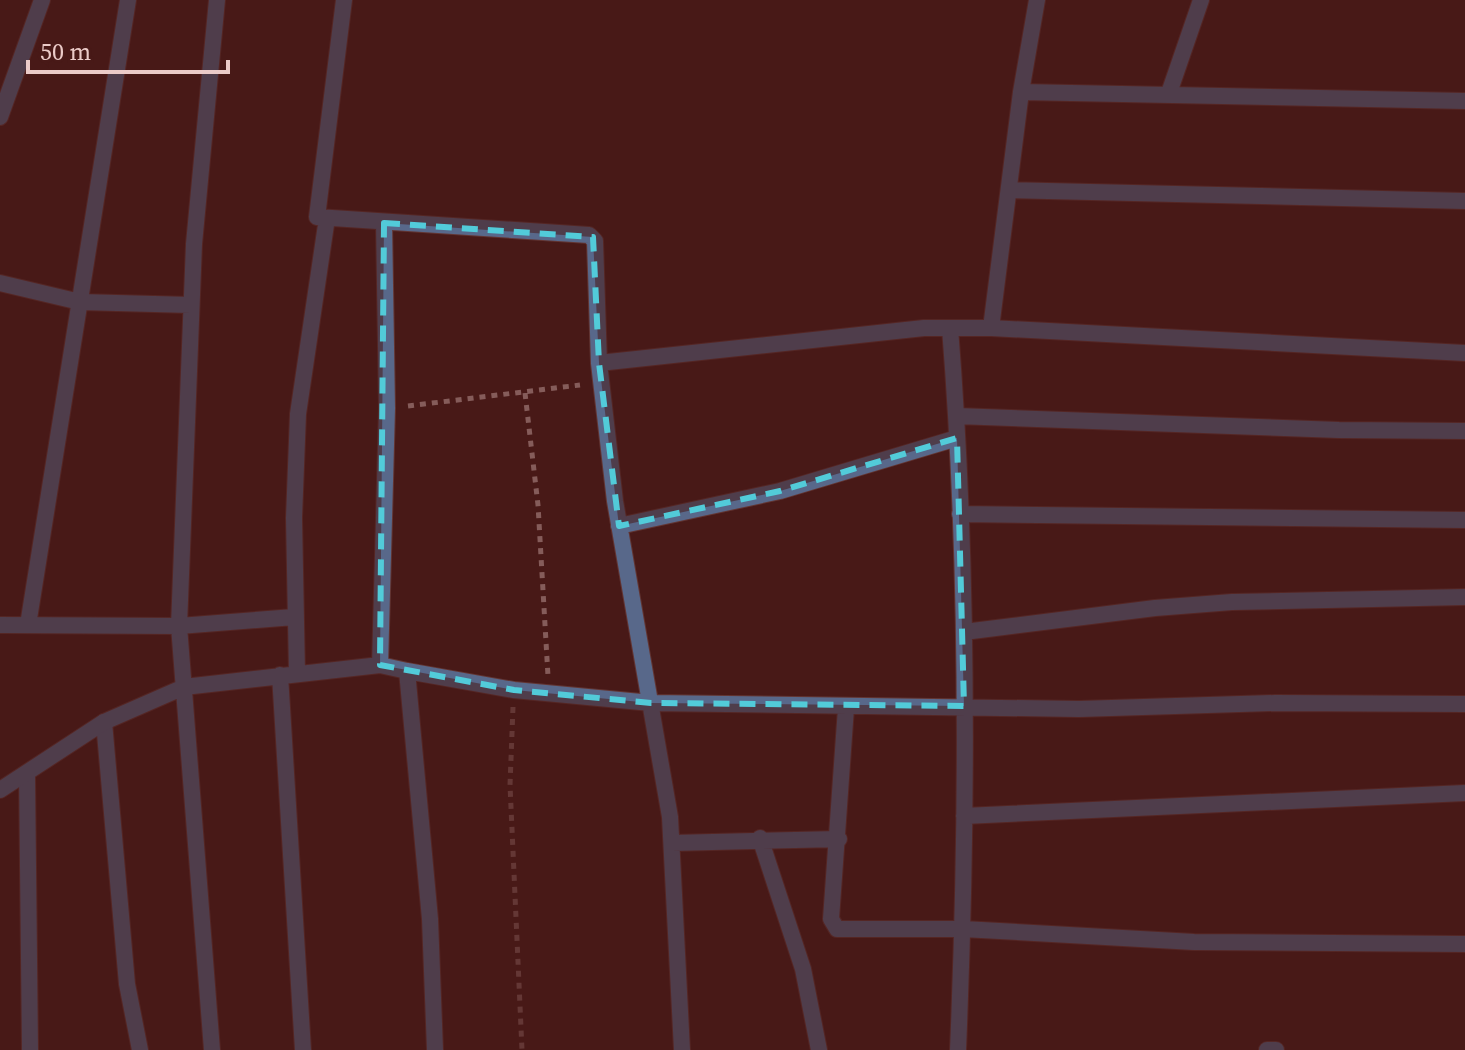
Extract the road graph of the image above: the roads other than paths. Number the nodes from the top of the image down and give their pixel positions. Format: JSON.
{"nodes":[{"id":1,"x":42,"y":0,"type":"edge"},
{"id":2,"x":128,"y":0,"type":"edge"},
{"id":3,"x":217,"y":0,"type":"edge"},
{"id":4,"x":344,"y":0,"type":"edge"},
{"id":5,"x":1037,"y":0,"type":"edge"},
{"id":6,"x":1201,"y":0,"type":"edge"},
{"id":7,"x":1021,"y":92,"type":"junction"},
{"id":8,"x":1169,"y":93,"type":"junction"},
{"id":9,"x":1465,"y":101,"type":"edge"},
{"id":10,"x":0,"y":117,"type":"edge"},
{"id":11,"x":1009,"y":190,"type":"junction"},
{"id":12,"x":1465,"y":201,"type":"edge"},
{"id":13,"x":327,"y":218,"type":"junction"},
{"id":14,"x":384,"y":223,"type":"junction"},
{"id":15,"x":0,"y":283,"type":"edge"},
{"id":16,"x":80,"y":302,"type":"junction"},
{"id":17,"x":191,"y":305,"type":"junction"},
{"id":18,"x":950,"y":328,"type":"junction"},
{"id":19,"x":991,"y":328,"type":"junction"},
{"id":20,"x":1465,"y":353,"type":"edge"},
{"id":21,"x":599,"y":363,"type":"junction"},
{"id":22,"x":957,"y":416,"type":"junction"},
{"id":23,"x":1465,"y":431,"type":"edge"},
{"id":24,"x":957,"y":438,"type":"junction"},
{"id":25,"x":960,"y":514,"type":"junction"},
{"id":26,"x":1465,"y":520,"type":"edge"},
{"id":27,"x":619,"y":526,"type":"junction"},
{"id":28,"x":1465,"y":597,"type":"edge"},
{"id":29,"x":294,"y":617,"type":"junction"},
{"id":30,"x":0,"y":625,"type":"edge"},
{"id":31,"x":28,"y":625,"type":"junction"},
{"id":32,"x":179,"y":626,"type":"junction"},
{"id":33,"x":964,"y":632,"type":"junction"},
{"id":34,"x":380,"y":665,"type":"junction"},
{"id":35,"x":407,"y":671,"type":"junction"},
{"id":36,"x":289,"y":674,"type":"junction"},
{"id":37,"x":184,"y":687,"type":"junction"},
{"id":38,"x":651,"y":703,"type":"junction"},
{"id":39,"x":1465,"y":704,"type":"edge"},
{"id":40,"x":964,"y":706,"type":"junction"},
{"id":41,"x":846,"y":708,"type":"junction"},
{"id":42,"x":104,"y":722,"type":"junction"},
{"id":43,"x":27,"y":774,"type":"junction"},
{"id":44,"x":0,"y":790,"type":"edge"},
{"id":45,"x":1465,"y":793,"type":"edge"},
{"id":46,"x":964,"y":816,"type":"junction"},
{"id":47,"x":760,"y":838,"type":"junction"},
{"id":48,"x":839,"y":839,"type":"junction"},
{"id":49,"x":672,"y":843,"type":"junction"},
{"id":50,"x":963,"y":929,"type":"junction"},
{"id":51,"x":1465,"y":944,"type":"edge"},
{"id":52,"x":30,"y":1050,"type":"edge"},
{"id":53,"x":140,"y":1050,"type":"edge"},
{"id":54,"x":212,"y":1050,"type":"edge"},
{"id":55,"x":303,"y":1050,"type":"edge"},
{"id":56,"x":435,"y":1050,"type":"edge"},
{"id":57,"x":682,"y":1050,"type":"edge"},
{"id":58,"x":819,"y":1050,"type":"edge"},
{"id":59,"x":958,"y":1050,"type":"edge"},
{"id":60,"x":1267,"y":1050,"type":"edge"},
{"id":61,"x":1276,"y":1050,"type":"edge"}],
"edges":[{"from":1,"to":10,"type":"street"},
{"from":2,"to":16,"type":"street"},
{"from":3,"to":17,"type":"street"},
{"from":4,"to":13,"type":"street"},
{"from":5,"to":7,"type":"street"},
{"from":6,"to":8,"type":"street"},
{"from":7,"to":8,"type":"street"},
{"from":7,"to":11,"type":"street"},
{"from":8,"to":9,"type":"street"},
{"from":11,"to":12,"type":"street"},
{"from":11,"to":19,"type":"street"},
{"from":13,"to":14,"type":"street"},
{"from":13,"to":29,"type":"street"},
{"from":14,"to":21,"type":"street"},
{"from":14,"to":34,"type":"street"},
{"from":15,"to":16,"type":"street"},
{"from":16,"to":17,"type":"street"},
{"from":16,"to":31,"type":"street"},
{"from":17,"to":32,"type":"street"},
{"from":18,"to":19,"type":"street"},
{"from":18,"to":21,"type":"street"},
{"from":18,"to":22,"type":"street"},
{"from":19,"to":20,"type":"street"},
{"from":21,"to":27,"type":"street"},
{"from":22,"to":23,"type":"street"},
{"from":22,"to":24,"type":"street"},
{"from":24,"to":25,"type":"street"},
{"from":24,"to":27,"type":"street"},
{"from":25,"to":26,"type":"street"},
{"from":25,"to":33,"type":"street"},
{"from":27,"to":38,"type":"street"},
{"from":28,"to":33,"type":"street"},
{"from":29,"to":32,"type":"street"},
{"from":29,"to":36,"type":"street"},
{"from":30,"to":31,"type":"street"},
{"from":31,"to":32,"type":"street"},
{"from":32,"to":37,"type":"street"},
{"from":33,"to":40,"type":"street"},
{"from":34,"to":35,"type":"street"},
{"from":34,"to":36,"type":"street"},
{"from":35,"to":38,"type":"street"},
{"from":35,"to":56,"type":"street"},
{"from":36,"to":37,"type":"street"},
{"from":36,"to":55,"type":"street"},
{"from":37,"to":42,"type":"street"},
{"from":37,"to":54,"type":"street"},
{"from":38,"to":41,"type":"street"},
{"from":38,"to":49,"type":"street"},
{"from":39,"to":40,"type":"street"},
{"from":40,"to":41,"type":"street"},
{"from":40,"to":46,"type":"street"},
{"from":41,"to":48,"type":"street"},
{"from":42,"to":43,"type":"street"},
{"from":42,"to":53,"type":"street"},
{"from":43,"to":44,"type":"street"},
{"from":43,"to":52,"type":"street"},
{"from":45,"to":46,"type":"street"},
{"from":46,"to":50,"type":"street"},
{"from":47,"to":48,"type":"street"},
{"from":47,"to":49,"type":"street"},
{"from":47,"to":58,"type":"street"},
{"from":48,"to":50,"type":"street"},
{"from":49,"to":57,"type":"street"},
{"from":50,"to":51,"type":"street"},
{"from":50,"to":59,"type":"street"},
{"from":60,"to":61,"type":"street"}]}
